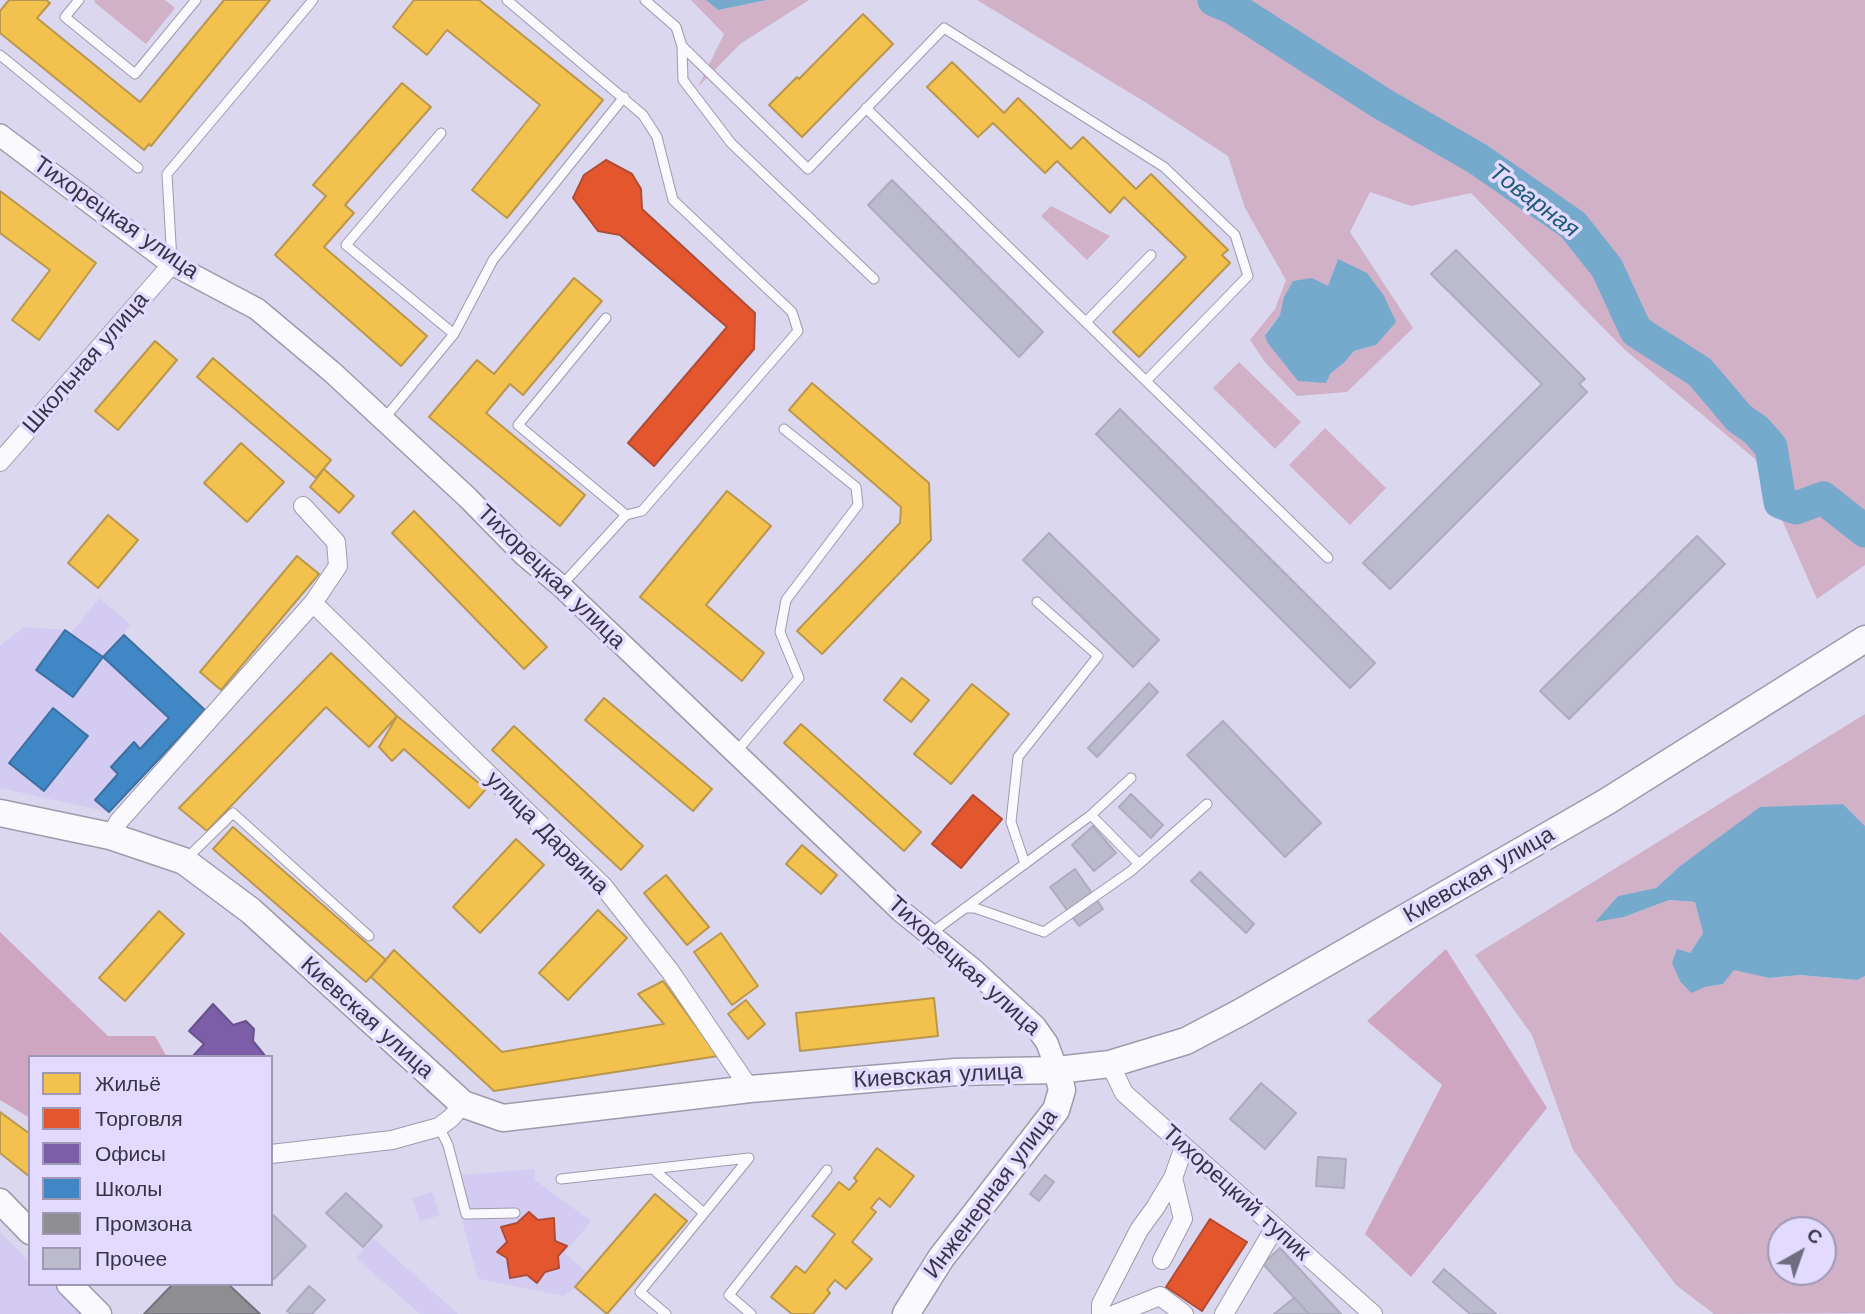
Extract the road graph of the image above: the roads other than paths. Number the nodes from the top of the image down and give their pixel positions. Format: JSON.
{"nodes":[{"id":1,"x":79,"y":0,"type":"edge"},
{"id":2,"x":196,"y":0,"type":"edge"},
{"id":3,"x":313,"y":0,"type":"edge"},
{"id":4,"x":507,"y":0,"type":"edge"},
{"id":5,"x":645,"y":0,"type":"edge"},
{"id":6,"x":682,"y":46,"type":"junction"},
{"id":7,"x":0,"y":55,"type":"edge"},
{"id":8,"x":624,"y":97,"type":"junction"},
{"id":9,"x":866,"y":108,"type":"junction"},
{"id":10,"x":441,"y":133,"type":"dead end"},
{"id":11,"x":0,"y":135,"type":"edge"},
{"id":12,"x":138,"y":168,"type":"dead end"},
{"id":13,"x":1151,"y":255,"type":"dead end"},
{"id":14,"x":172,"y":264,"type":"junction"},
{"id":15,"x":874,"y":279,"type":"dead end"},
{"id":16,"x":606,"y":317,"type":"dead end"},
{"id":17,"x":1086,"y":322,"type":"junction"},
{"id":18,"x":454,"y":334,"type":"junction"},
{"id":19,"x":1146,"y":381,"type":"junction"},
{"id":20,"x":384,"y":419,"type":"junction"},
{"id":21,"x":784,"y":429,"type":"dead end"},
{"id":22,"x":0,"y":462,"type":"edge"},
{"id":23,"x":303,"y":506,"type":"dead end"},
{"id":24,"x":626,"y":515,"type":"junction"},
{"id":25,"x":1328,"y":558,"type":"dead end"},
{"id":26,"x":561,"y":586,"type":"junction"},
{"id":27,"x":1037,"y":602,"type":"dead end"},
{"id":28,"x":313,"y":603,"type":"junction"},
{"id":29,"x":1865,"y":639,"type":"edge"},
{"id":30,"x":736,"y":752,"type":"junction"},
{"id":31,"x":1131,"y":778,"type":"dead end"},
{"id":32,"x":1207,"y":804,"type":"dead end"},
{"id":33,"x":0,"y":813,"type":"edge"},
{"id":34,"x":1091,"y":815,"type":"junction"},
{"id":35,"x":110,"y":836,"type":"junction"},
{"id":36,"x":184,"y":861,"type":"junction"},
{"id":37,"x":1025,"y":864,"type":"junction"},
{"id":38,"x":1139,"y":864,"type":"junction"},
{"id":39,"x":966,"y":908,"type":"junction"},
{"id":40,"x":928,"y":934,"type":"junction"},
{"id":41,"x":369,"y":936,"type":"dead end"},
{"id":42,"x":1110,"y":1064,"type":"junction"},
{"id":43,"x":1057,"y":1070,"type":"junction"},
{"id":44,"x":750,"y":1089,"type":"junction"},
{"id":45,"x":463,"y":1104,"type":"junction"},
{"id":46,"x":439,"y":1127,"type":"junction"},
{"id":47,"x":1184,"y":1147,"type":"junction"},
{"id":48,"x":273,"y":1154,"type":"edge"},
{"id":49,"x":653,"y":1169,"type":"junction"},
{"id":50,"x":827,"y":1170,"type":"dead end"},
{"id":51,"x":1173,"y":1178,"type":"junction"},
{"id":52,"x":561,"y":1179,"type":"dead end"},
{"id":53,"x":0,"y":1201,"type":"edge"},
{"id":54,"x":515,"y":1213,"type":"dead end"},
{"id":55,"x":704,"y":1213,"type":"junction"},
{"id":56,"x":1275,"y":1227,"type":"junction"},
{"id":57,"x":28,"y":1229,"type":"edge"},
{"id":58,"x":1162,"y":1260,"type":"dead end"},
{"id":59,"x":71,"y":1286,"type":"edge"},
{"id":60,"x":99,"y":1314,"type":"edge"},
{"id":61,"x":666,"y":1314,"type":"edge"},
{"id":62,"x":751,"y":1314,"type":"edge"},
{"id":63,"x":906,"y":1314,"type":"edge"},
{"id":64,"x":1101,"y":1314,"type":"edge"},
{"id":65,"x":1115,"y":1314,"type":"edge"},
{"id":66,"x":1184,"y":1314,"type":"edge"},
{"id":67,"x":1224,"y":1314,"type":"edge"},
{"id":68,"x":1373,"y":1314,"type":"edge"}],
"edges":[{"from":1,"to":2,"type":"lane"},
{"from":3,"to":14,"type":"lane"},
{"from":4,"to":8,"type":"lane"},
{"from":5,"to":6,"type":"lane"},
{"from":6,"to":9,"type":"lane"},
{"from":6,"to":15,"type":"lane"},
{"from":7,"to":12,"type":"lane"},
{"from":8,"to":18,"type":"lane"},
{"from":8,"to":24,"type":"lane"},
{"from":9,"to":17,"type":"lane"},
{"from":9,"to":19,"type":"lane"},
{"from":10,"to":18,"type":"lane"},
{"from":11,"to":14,"type":"street","name":"Тихорецкая улица"},
{"from":13,"to":17,"type":"lane"},
{"from":14,"to":20,"type":"street","name":"Тихорецкая улица"},
{"from":14,"to":22,"type":"street","name":"Школьная улица"},
{"from":16,"to":24,"type":"lane"},
{"from":17,"to":19,"type":"lane"},
{"from":18,"to":20,"type":"lane"},
{"from":19,"to":25,"type":"lane"},
{"from":20,"to":26,"type":"street","name":"Тихорецкая улица"},
{"from":21,"to":30,"type":"lane"},
{"from":23,"to":28,"type":"street"},
{"from":24,"to":26,"type":"lane"},
{"from":26,"to":30,"type":"street","name":"Тихорецкая улица"},
{"from":27,"to":37,"type":"lane"},
{"from":28,"to":35,"type":"street"},
{"from":28,"to":44,"type":"street","name":"улица Дарвина"},
{"from":29,"to":42,"type":"main road","name":"Киевская улица"},
{"from":30,"to":40,"type":"street","name":"Тихорецкая улица"},
{"from":31,"to":34,"type":"lane"},
{"from":32,"to":38,"type":"lane"},
{"from":33,"to":35,"type":"main road","name":"Киевская улица"},
{"from":34,"to":37,"type":"lane"},
{"from":34,"to":38,"type":"lane"},
{"from":35,"to":36,"type":"main road","name":"Киевская улица"},
{"from":36,"to":41,"type":"lane"},
{"from":36,"to":45,"type":"main road","name":"Киевская улица"},
{"from":37,"to":39,"type":"lane"},
{"from":38,"to":39,"type":"lane"},
{"from":39,"to":40,"type":"lane"},
{"from":40,"to":43,"type":"street","name":"Тихорецкая улица"},
{"from":42,"to":43,"type":"main road","name":"Киевская улица"},
{"from":42,"to":47,"type":"street","name":"Тихорецкий тупик"},
{"from":43,"to":44,"type":"main road","name":"Киевская улица"},
{"from":43,"to":63,"type":"main road","name":"Инженерная улица"},
{"from":44,"to":45,"type":"main road","name":"Киевская улица"},
{"from":45,"to":46,"type":"street"},
{"from":46,"to":48,"type":"street"},
{"from":46,"to":54,"type":"lane"},
{"from":47,"to":51,"type":"street"},
{"from":47,"to":56,"type":"street","name":"Тихорецкий тупик"},
{"from":49,"to":52,"type":"lane"},
{"from":49,"to":55,"type":"lane"},
{"from":49,"to":55,"type":"lane"},
{"from":50,"to":62,"type":"lane"},
{"from":51,"to":58,"type":"street"},
{"from":51,"to":64,"type":"street"},
{"from":53,"to":57,"type":"main road"},
{"from":55,"to":61,"type":"lane"},
{"from":56,"to":67,"type":"street"},
{"from":56,"to":68,"type":"street","name":"Тихорецкий тупик"},
{"from":59,"to":60,"type":"main road"},
{"from":65,"to":66,"type":"street"}]}
